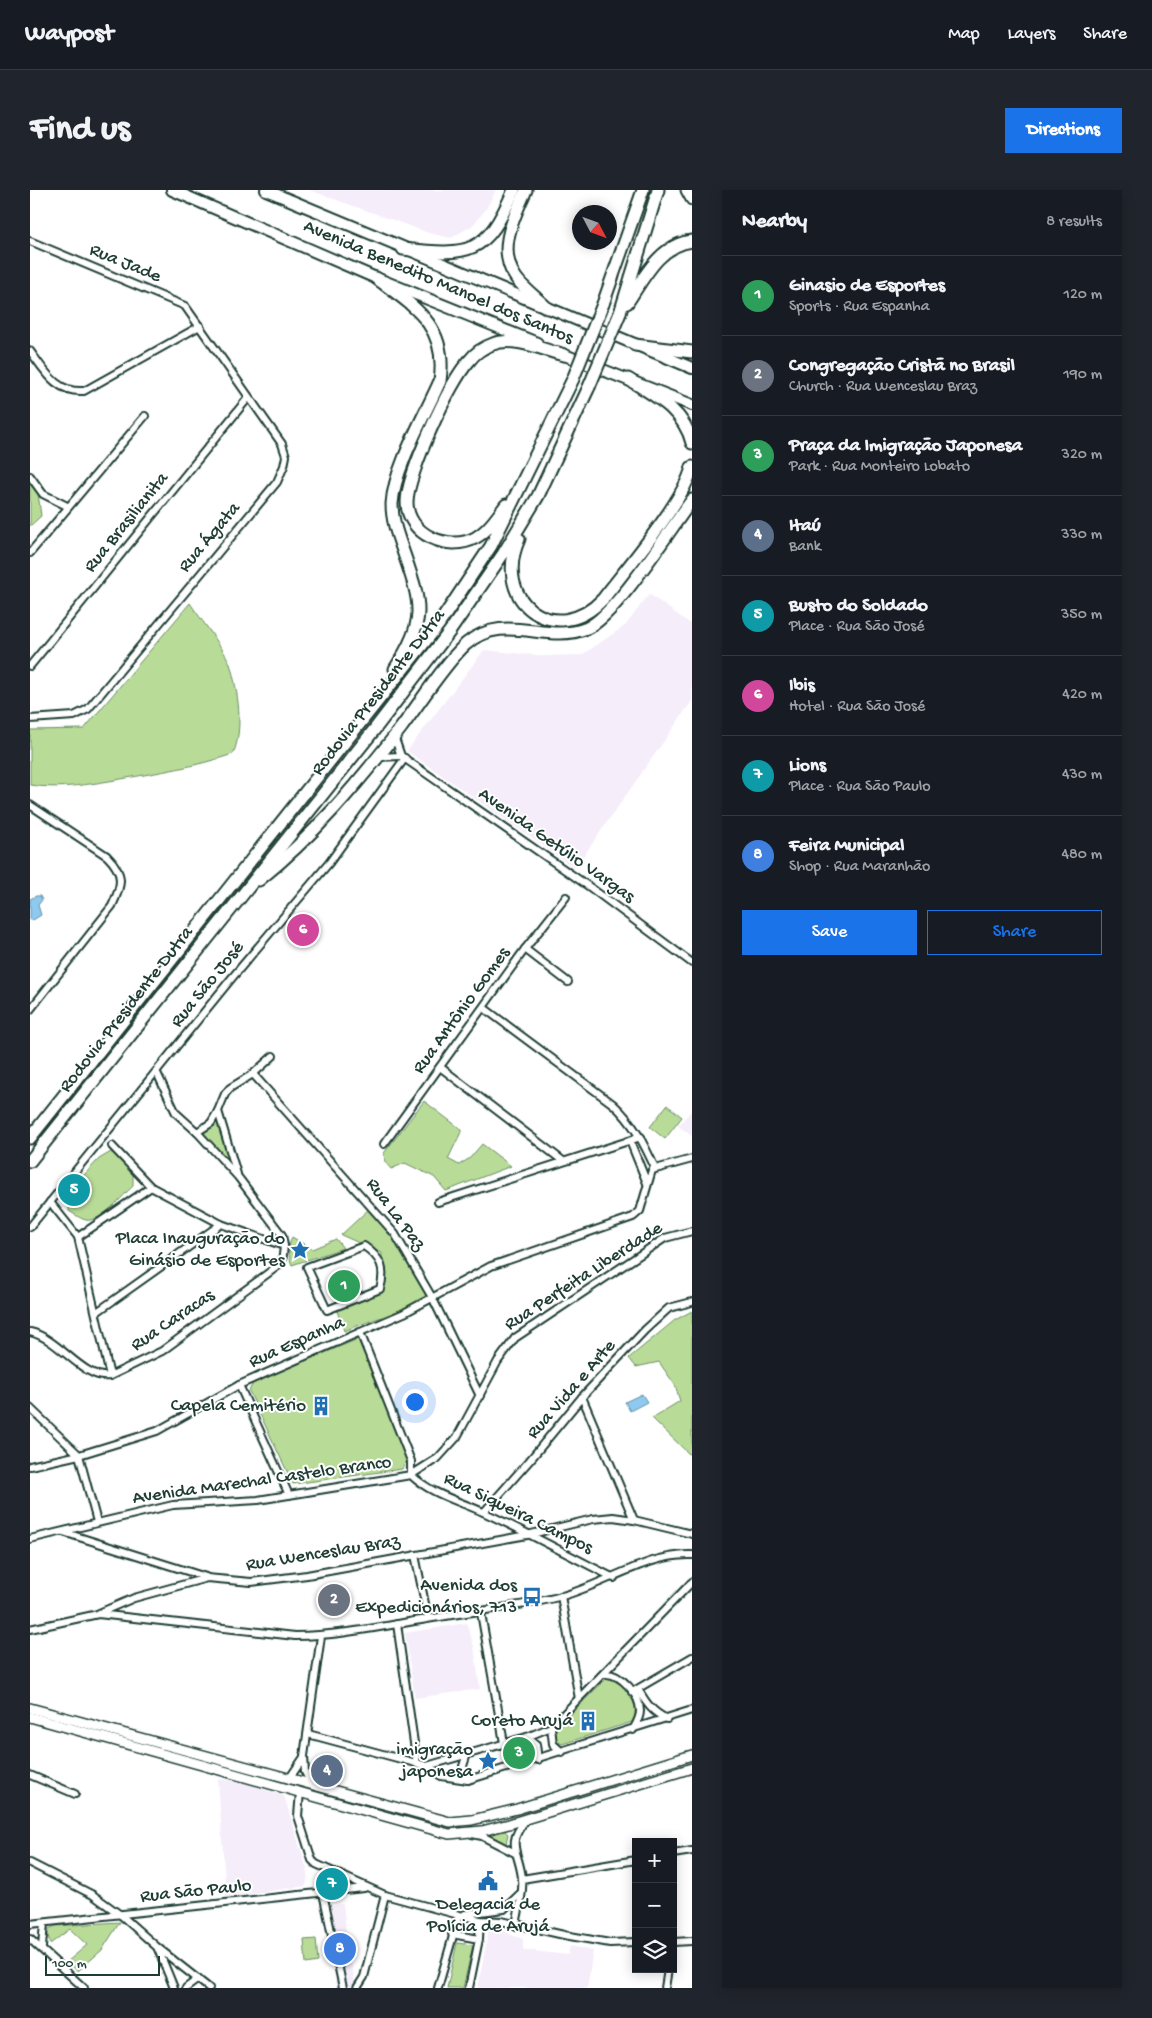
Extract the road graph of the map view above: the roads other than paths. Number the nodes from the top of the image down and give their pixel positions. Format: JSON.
{"nodes":[{"id":1,"x":172,"y":190,"type":"edge"},
{"id":2,"x":266,"y":190,"type":"edge"},
{"id":3,"x":514,"y":190,"type":"edge"},
{"id":4,"x":526,"y":190,"type":"edge"},
{"id":5,"x":641,"y":190,"type":"edge"},
{"id":6,"x":658,"y":190,"type":"edge"},
{"id":7,"x":687,"y":190,"type":"edge"},
{"id":8,"x":692,"y":199,"type":"edge"},
{"id":9,"x":30,"y":241,"type":"edge"},
{"id":10,"x":692,"y":241,"type":"edge"},
{"id":11,"x":404,"y":249,"type":"junction"},
{"id":12,"x":376,"y":278,"type":"junction"},
{"id":13,"x":547,"y":308,"type":"junction"},
{"id":14,"x":620,"y":312,"type":"junction"},
{"id":15,"x":200,"y":326,"type":"junction"},
{"id":16,"x":635,"y":345,"type":"junction"},
{"id":17,"x":30,"y":351,"type":"edge"},
{"id":18,"x":692,"y":352,"type":"edge"},
{"id":19,"x":564,"y":355,"type":"junction"},
{"id":20,"x":692,"y":368,"type":"edge"},
{"id":21,"x":628,"y":379,"type":"junction"},
{"id":22,"x":248,"y":398,"type":"junction"},
{"id":23,"x":692,"y":405,"type":"edge"},
{"id":24,"x":145,"y":416,"type":"dead end"},
{"id":25,"x":692,"y":443,"type":"edge"},
{"id":26,"x":692,"y":467,"type":"edge"},
{"id":27,"x":30,"y":476,"type":"edge"},
{"id":28,"x":522,"y":486,"type":"junction"},
{"id":29,"x":538,"y":496,"type":"junction"},
{"id":30,"x":692,"y":500,"type":"edge"},
{"id":31,"x":67,"y":506,"type":"junction"},
{"id":32,"x":30,"y":553,"type":"edge"},
{"id":33,"x":30,"y":666,"type":"edge"},
{"id":34,"x":30,"y":719,"type":"edge"},
{"id":35,"x":363,"y":722,"type":"junction"},
{"id":36,"x":394,"y":736,"type":"junction"},
{"id":37,"x":378,"y":757,"type":"junction"},
{"id":38,"x":403,"y":757,"type":"junction"},
{"id":39,"x":30,"y":805,"type":"edge"},
{"id":40,"x":242,"y":893,"type":"junction"},
{"id":41,"x":566,"y":897,"type":"dead end"},
{"id":42,"x":525,"y":949,"type":"junction"},
{"id":43,"x":692,"y":962,"type":"edge"},
{"id":44,"x":568,"y":982,"type":"dead end"},
{"id":45,"x":484,"y":1008,"type":"junction"},
{"id":46,"x":30,"y":1010,"type":"edge"},
{"id":47,"x":273,"y":1056,"type":"dead end"},
{"id":48,"x":440,"y":1067,"type":"junction"},
{"id":49,"x":157,"y":1073,"type":"junction"},
{"id":50,"x":253,"y":1074,"type":"junction"},
{"id":51,"x":218,"y":1111,"type":"junction"},
{"id":52,"x":197,"y":1132,"type":"junction"},
{"id":53,"x":30,"y":1138,"type":"edge"},
{"id":54,"x":641,"y":1138,"type":"junction"},
{"id":55,"x":630,"y":1141,"type":"junction"},
{"id":56,"x":384,"y":1144,"type":"dead end"},
{"id":57,"x":112,"y":1146,"type":"dead end"},
{"id":58,"x":692,"y":1159,"type":"edge"},
{"id":59,"x":30,"y":1161,"type":"edge"},
{"id":60,"x":563,"y":1161,"type":"junction"},
{"id":61,"x":655,"y":1168,"type":"junction"},
{"id":62,"x":238,"y":1177,"type":"junction"},
{"id":63,"x":647,"y":1183,"type":"junction"},
{"id":64,"x":151,"y":1187,"type":"junction"},
{"id":65,"x":50,"y":1202,"type":"junction"},
{"id":66,"x":438,"y":1202,"type":"dead end"},
{"id":67,"x":221,"y":1224,"type":"junction"},
{"id":68,"x":30,"y":1227,"type":"edge"},
{"id":69,"x":692,"y":1231,"type":"edge"},
{"id":70,"x":78,"y":1237,"type":"junction"},
{"id":71,"x":284,"y":1246,"type":"junction"},
{"id":72,"x":433,"y":1299,"type":"junction"},
{"id":73,"x":692,"y":1302,"type":"edge"},
{"id":74,"x":335,"y":1307,"type":"joint"},
{"id":75,"x":97,"y":1312,"type":"junction"},
{"id":76,"x":30,"y":1332,"type":"edge"},
{"id":77,"x":360,"y":1332,"type":"junction"},
{"id":78,"x":110,"y":1376,"type":"junction"},
{"id":79,"x":239,"y":1385,"type":"junction"},
{"id":80,"x":480,"y":1396,"type":"junction"},
{"id":81,"x":582,"y":1397,"type":"junction"},
{"id":82,"x":30,"y":1408,"type":"edge"},
{"id":83,"x":79,"y":1455,"type":"junction"},
{"id":84,"x":30,"y":1466,"type":"edge"},
{"id":85,"x":411,"y":1475,"type":"junction"},
{"id":86,"x":289,"y":1495,"type":"junction"},
{"id":87,"x":484,"y":1512,"type":"junction"},
{"id":88,"x":634,"y":1520,"type":"junction"},
{"id":89,"x":97,"y":1522,"type":"junction"},
{"id":90,"x":63,"y":1532,"type":"junction"},
{"id":91,"x":692,"y":1534,"type":"edge"},
{"id":92,"x":527,"y":1535,"type":"junction"},
{"id":93,"x":30,"y":1539,"type":"edge"},
{"id":94,"x":415,"y":1555,"type":"junction"},
{"id":95,"x":692,"y":1556,"type":"edge"},
{"id":96,"x":207,"y":1578,"type":"junction"},
{"id":97,"x":614,"y":1578,"type":"junction"},
{"id":98,"x":692,"y":1582,"type":"edge"},
{"id":99,"x":561,"y":1596,"type":"junction"},
{"id":100,"x":481,"y":1613,"type":"junction"},
{"id":101,"x":98,"y":1614,"type":"junction"},
{"id":102,"x":428,"y":1618,"type":"junction"},
{"id":103,"x":397,"y":1624,"type":"junction"},
{"id":104,"x":30,"y":1629,"type":"edge"},
{"id":105,"x":321,"y":1636,"type":"junction"},
{"id":106,"x":692,"y":1657,"type":"edge"},
{"id":107,"x":605,"y":1674,"type":"junction"},
{"id":108,"x":635,"y":1690,"type":"junction"},
{"id":109,"x":579,"y":1700,"type":"junction"},
{"id":110,"x":30,"y":1708,"type":"edge"},
{"id":111,"x":692,"y":1710,"type":"edge"},
{"id":112,"x":30,"y":1717,"type":"edge"},
{"id":113,"x":667,"y":1719,"type":"junction"},
{"id":114,"x":551,"y":1727,"type":"junction"},
{"id":115,"x":632,"y":1730,"type":"junction"},
{"id":116,"x":308,"y":1734,"type":"junction"},
{"id":117,"x":527,"y":1736,"type":"junction"},
{"id":118,"x":504,"y":1743,"type":"junction"},
{"id":119,"x":562,"y":1752,"type":"junction"},
{"id":120,"x":467,"y":1754,"type":"junction"},
{"id":121,"x":692,"y":1755,"type":"edge"},
{"id":122,"x":304,"y":1756,"type":"junction"},
{"id":123,"x":538,"y":1760,"type":"junction"},
{"id":124,"x":417,"y":1764,"type":"junction"},
{"id":125,"x":427,"y":1766,"type":"junction"},
{"id":126,"x":692,"y":1768,"type":"edge"},
{"id":127,"x":30,"y":1775,"type":"edge"},
{"id":128,"x":262,"y":1776,"type":"junction"},
{"id":129,"x":289,"y":1779,"type":"junction"},
{"id":130,"x":468,"y":1780,"type":"junction"},
{"id":131,"x":312,"y":1786,"type":"junction"},
{"id":132,"x":300,"y":1792,"type":"junction"},
{"id":133,"x":75,"y":1794,"type":"dead end"},
{"id":134,"x":327,"y":1795,"type":"junction"},
{"id":135,"x":524,"y":1806,"type":"junction"},
{"id":136,"x":528,"y":1818,"type":"junction"},
{"id":137,"x":438,"y":1820,"type":"junction"},
{"id":138,"x":435,"y":1831,"type":"junction"},
{"id":139,"x":468,"y":1833,"type":"junction"},
{"id":140,"x":692,"y":1851,"type":"edge"},
{"id":141,"x":515,"y":1853,"type":"junction"},
{"id":142,"x":677,"y":1853,"type":"edge"},
{"id":143,"x":632,"y":1861,"type":"edge"},
{"id":144,"x":30,"y":1863,"type":"edge"},
{"id":145,"x":522,"y":1879,"type":"junction"},
{"id":146,"x":366,"y":1888,"type":"junction"},
{"id":147,"x":323,"y":1893,"type":"junction"},
{"id":148,"x":521,"y":1893,"type":"junction"},
{"id":149,"x":385,"y":1895,"type":"junction"},
{"id":150,"x":504,"y":1909,"type":"junction"},
{"id":151,"x":459,"y":1915,"type":"junction"},
{"id":152,"x":122,"y":1916,"type":"junction"},
{"id":153,"x":480,"y":1920,"type":"junction"},
{"id":154,"x":501,"y":1921,"type":"junction"},
{"id":155,"x":44,"y":1923,"type":"junction"},
{"id":156,"x":30,"y":1924,"type":"edge"},
{"id":157,"x":516,"y":1926,"type":"junction"},
{"id":158,"x":452,"y":1934,"type":"junction"},
{"id":159,"x":30,"y":1939,"type":"edge"},
{"id":160,"x":479,"y":1939,"type":"junction"},
{"id":161,"x":632,"y":1942,"type":"edge"},
{"id":162,"x":677,"y":1942,"type":"edge"},
{"id":163,"x":692,"y":1942,"type":"edge"},
{"id":164,"x":42,"y":1947,"type":"junction"},
{"id":165,"x":157,"y":1948,"type":"junction"},
{"id":166,"x":667,"y":1973,"type":"edge"},
{"id":167,"x":198,"y":1979,"type":"junction"},
{"id":168,"x":84,"y":1988,"type":"edge"},
{"id":169,"x":174,"y":1988,"type":"edge"},
{"id":170,"x":186,"y":1988,"type":"edge"},
{"id":171,"x":208,"y":1988,"type":"edge"},
{"id":172,"x":343,"y":1988,"type":"edge"},
{"id":173,"x":357,"y":1988,"type":"edge"},
{"id":174,"x":438,"y":1988,"type":"edge"},
{"id":175,"x":468,"y":1988,"type":"edge"},
{"id":176,"x":665,"y":1988,"type":"edge"}],
"edges":[{"from":1,"to":12,"type":"main road","name":"Avenida Benedito Manoel dos Santos"},
{"from":2,"to":11,"type":"main road","name":"Avenida Benedito Manoel dos Santos"},
{"from":3,"to":11,"type":"highway"},
{"from":4,"to":13,"type":"highway"},
{"from":5,"to":28,"type":"highway","name":"Rodovia Presidente Dutra","bridge":true},
{"from":6,"to":14,"type":"highway","name":"Rodovia Presidente Dutra"},
{"from":7,"to":8,"type":"highway"},
{"from":9,"to":15,"type":"street","name":"Rua Jade"},
{"from":10,"to":14,"type":"highway"},
{"from":11,"to":13,"type":"main road","name":"Avenida Benedito Manoel dos Santos"},
{"from":12,"to":19,"type":"main road","name":"Avenida Benedito Manoel dos Santos"},
{"from":12,"to":35,"type":"highway"},
{"from":13,"to":16,"type":"main road","name":"Avenida Benedito Manoel dos Santos"},
{"from":14,"to":29,"type":"highway","name":"Rodovia Presidente Dutra","bridge":true},
{"from":15,"to":17,"type":"street"},
{"from":15,"to":22,"type":"street","name":"Rua Ágata"},
{"from":16,"to":18,"type":"highway"},
{"from":16,"to":20,"type":"main road","name":"Avenida Benedito Manoel dos Santos"},
{"from":19,"to":21,"type":"main road","name":"Avenida Benedito Manoel dos Santos"},
{"from":19,"to":28,"type":"highway"},
{"from":21,"to":23,"type":"main road","name":"Avenida Benedito Manoel dos Santos"},
{"from":21,"to":25,"type":"highway"},
{"from":22,"to":33,"type":"street","name":"Rua Brasilianita"},
{"from":22,"to":34,"type":"street","name":"Rua Ágata"},
{"from":24,"to":31,"type":"street"},
{"from":26,"to":29,"type":"highway"},
{"from":27,"to":31,"type":"street"},
{"from":28,"to":35,"type":"highway","name":"Rodovia Presidente Dutra"},
{"from":29,"to":40,"type":"highway","name":"Rodovia Presidente Dutra"},
{"from":30,"to":36,"type":"highway"},
{"from":31,"to":32,"type":"street"},
{"from":35,"to":53,"type":"highway","name":"Rodovia Presidente Dutra"},
{"from":36,"to":37,"type":"highway"},
{"from":36,"to":38,"type":"street"},
{"from":37,"to":38,"type":"street"},
{"from":37,"to":40,"type":"highway"},
{"from":38,"to":43,"type":"street","name":"Avenida Getúlio Vargas"},
{"from":38,"to":49,"type":"street","name":"Rua São José"},
{"from":39,"to":46,"type":"street"},
{"from":40,"to":59,"type":"highway","name":"Rodovia Presidente Dutra"},
{"from":41,"to":42,"type":"street","name":"Rua Antônio Gomes"},
{"from":42,"to":44,"type":"street"},
{"from":42,"to":45,"type":"street","name":"Rua Antônio Gomes"},
{"from":45,"to":48,"type":"street","name":"Rua Antônio Gomes"},
{"from":45,"to":54,"type":"street"},
{"from":47,"to":50,"type":"street"},
{"from":48,"to":56,"type":"street","name":"Rua Antônio Gomes"},
{"from":48,"to":60,"type":"street"},
{"from":49,"to":52,"type":"street"},
{"from":49,"to":65,"type":"street","name":"Rua São José"},
{"from":50,"to":51,"type":"street"},
{"from":50,"to":72,"type":"street","name":"Rua La Paz"},
{"from":51,"to":52,"type":"street"},
{"from":51,"to":62,"type":"street"},
{"from":52,"to":62,"type":"street"},
{"from":54,"to":55,"type":"street"},
{"from":54,"to":61,"type":"street"},
{"from":55,"to":60,"type":"street"},
{"from":55,"to":63,"type":"street"},
{"from":57,"to":64,"type":"street"},
{"from":58,"to":61,"type":"street"},
{"from":60,"to":66,"type":"street"},
{"from":61,"to":63,"type":"street","name":"Rua Espanha"},
{"from":62,"to":71,"type":"street"},
{"from":63,"to":72,"type":"street","name":"Rua Espanha"},
{"from":64,"to":67,"type":"street"},
{"from":64,"to":70,"type":"street"},
{"from":65,"to":68,"type":"street","name":"Rua São José"},
{"from":65,"to":70,"type":"street"},
{"from":67,"to":71,"type":"street"},
{"from":67,"to":75,"type":"street"},
{"from":69,"to":80,"type":"street","name":"Rua Perfeita Liberdade"},
{"from":70,"to":75,"type":"street"},
{"from":71,"to":78,"type":"street","name":"Rua Caracas"},
{"from":72,"to":77,"type":"street","name":"Rua Espanha"},
{"from":72,"to":80,"type":"street","name":"Rua La Paz"},
{"from":73,"to":81,"type":"street","name":"Rua Vida e Arte"},
{"from":74,"to":74,"type":"street"},
{"from":75,"to":78,"type":"street"},
{"from":76,"to":78,"type":"street"},
{"from":77,"to":79,"type":"street","name":"Rua Espanha"},
{"from":77,"to":85,"type":"street"},
{"from":79,"to":83,"type":"street","name":"Rua Espanha"},
{"from":79,"to":86,"type":"street"},
{"from":80,"to":85,"type":"street","name":"Rua Perfeita Liberdade"},
{"from":81,"to":87,"type":"street","name":"Rua Vida e Arte"},
{"from":81,"to":88,"type":"street"},
{"from":82,"to":83,"type":"street"},
{"from":83,"to":84,"type":"street","name":"Rua Espanha"},
{"from":83,"to":89,"type":"street"},
{"from":85,"to":86,"type":"street","name":"Avenida Marechal Castelo Branco"},
{"from":85,"to":87,"type":"street","name":"Rua Siqueira Campos"},
{"from":86,"to":89,"type":"street","name":"Avenida Marechal Castelo Branco"},
{"from":87,"to":92,"type":"street","name":"Rua Siqueira Campos"},
{"from":88,"to":91,"type":"street","name":"Rua Wenceslau Braz"},
{"from":88,"to":92,"type":"street","name":"Rua Wenceslau Braz"},
{"from":89,"to":90,"type":"street","name":"Avenida Marechal Castelo Branco"},
{"from":90,"to":93,"type":"street","name":"Avenida Marechal Castelo Branco"},
{"from":90,"to":96,"type":"street"},
{"from":92,"to":94,"type":"street","name":"Rua Wenceslau Braz"},
{"from":92,"to":97,"type":"street","name":"Rua Siqueira Campos"},
{"from":94,"to":96,"type":"street","name":"Rua Wenceslau Braz"},
{"from":94,"to":102,"type":"street"},
{"from":95,"to":97,"type":"street"},
{"from":96,"to":101,"type":"street","name":"Rua Wenceslau Braz"},
{"from":97,"to":99,"type":"street"},
{"from":98,"to":107,"type":"street"},
{"from":99,"to":100,"type":"street"},
{"from":99,"to":109,"type":"street"},
{"from":100,"to":102,"type":"street"},
{"from":100,"to":118,"type":"street"},
{"from":101,"to":104,"type":"street"},
{"from":101,"to":105,"type":"street"},
{"from":102,"to":103,"type":"street"},
{"from":103,"to":105,"type":"street"},
{"from":103,"to":124,"type":"street"},
{"from":105,"to":116,"type":"street"},
{"from":106,"to":108,"type":"street"},
{"from":107,"to":108,"type":"street"},
{"from":107,"to":109,"type":"street"},
{"from":108,"to":113,"type":"street"},
{"from":108,"to":115,"type":"street"},
{"from":109,"to":114,"type":"street"},
{"from":110,"to":128,"type":"main road"},
{"from":111,"to":113,"type":"street"},
{"from":112,"to":128,"type":"main road"},
{"from":113,"to":115,"type":"street"},
{"from":114,"to":117,"type":"street"},
{"from":114,"to":119,"type":"street"},
{"from":115,"to":119,"type":"street"},
{"from":116,"to":122,"type":"street"},
{"from":116,"to":124,"type":"street"},
{"from":117,"to":118,"type":"street"},
{"from":117,"to":123,"type":"street"},
{"from":118,"to":120,"type":"street"},
{"from":119,"to":123,"type":"street"},
{"from":120,"to":125,"type":"street"},
{"from":120,"to":130,"type":"street"},
{"from":121,"to":135,"type":"main road"},
{"from":122,"to":129,"type":"street"},
{"from":122,"to":131,"type":"street"},
{"from":123,"to":130,"type":"street"},
{"from":124,"to":125,"type":"street"},
{"from":125,"to":130,"type":"street"},
{"from":126,"to":136,"type":"main road"},
{"from":127,"to":133,"type":"street"},
{"from":128,"to":129,"type":"main road"},
{"from":128,"to":132,"type":"main road"},
{"from":129,"to":131,"type":"main road"},
{"from":131,"to":134,"type":"main road"},
{"from":132,"to":134,"type":"main road"},
{"from":132,"to":146,"type":"street"},
{"from":134,"to":137,"type":"main road"},
{"from":134,"to":138,"type":"main road"},
{"from":135,"to":136,"type":"main road"},
{"from":135,"to":137,"type":"main road"},
{"from":136,"to":139,"type":"main road"},
{"from":136,"to":141,"type":"street"},
{"from":137,"to":138,"type":"main road"},
{"from":138,"to":139,"type":"main road"},
{"from":139,"to":141,"type":"street"},
{"from":140,"to":142,"type":"street"},
{"from":141,"to":145,"type":"street"},
{"from":143,"to":145,"type":"street"},
{"from":144,"to":152,"type":"street"},
{"from":145,"to":148,"type":"street"},
{"from":146,"to":147,"type":"street","name":"Rua São Paulo"},
{"from":146,"to":149,"type":"street"},
{"from":147,"to":152,"type":"street","name":"Rua São Paulo"},
{"from":147,"to":172,"type":"street"},
{"from":148,"to":150,"type":"street"},
{"from":148,"to":157,"type":"street"},
{"from":149,"to":151,"type":"street"},
{"from":149,"to":173,"type":"street"},
{"from":150,"to":151,"type":"street"},
{"from":150,"to":154,"type":"street"},
{"from":151,"to":153,"type":"street"},
{"from":151,"to":158,"type":"street"},
{"from":152,"to":155,"type":"street","name":"Rua São Paulo"},
{"from":152,"to":165,"type":"street"},
{"from":153,"to":154,"type":"street"},
{"from":153,"to":160,"type":"street"},
{"from":154,"to":157,"type":"street"},
{"from":155,"to":156,"type":"street","name":"Rua São Paulo"},
{"from":155,"to":164,"type":"street"},
{"from":157,"to":161,"type":"street"},
{"from":158,"to":160,"type":"street"},
{"from":158,"to":174,"type":"street"},
{"from":159,"to":164,"type":"street"},
{"from":160,"to":175,"type":"street"},
{"from":162,"to":163,"type":"street"},
{"from":164,"to":168,"type":"street"},
{"from":165,"to":167,"type":"street"},
{"from":165,"to":169,"type":"street"},
{"from":166,"to":176,"type":"street"},
{"from":167,"to":170,"type":"street"},
{"from":167,"to":171,"type":"street"}]}
